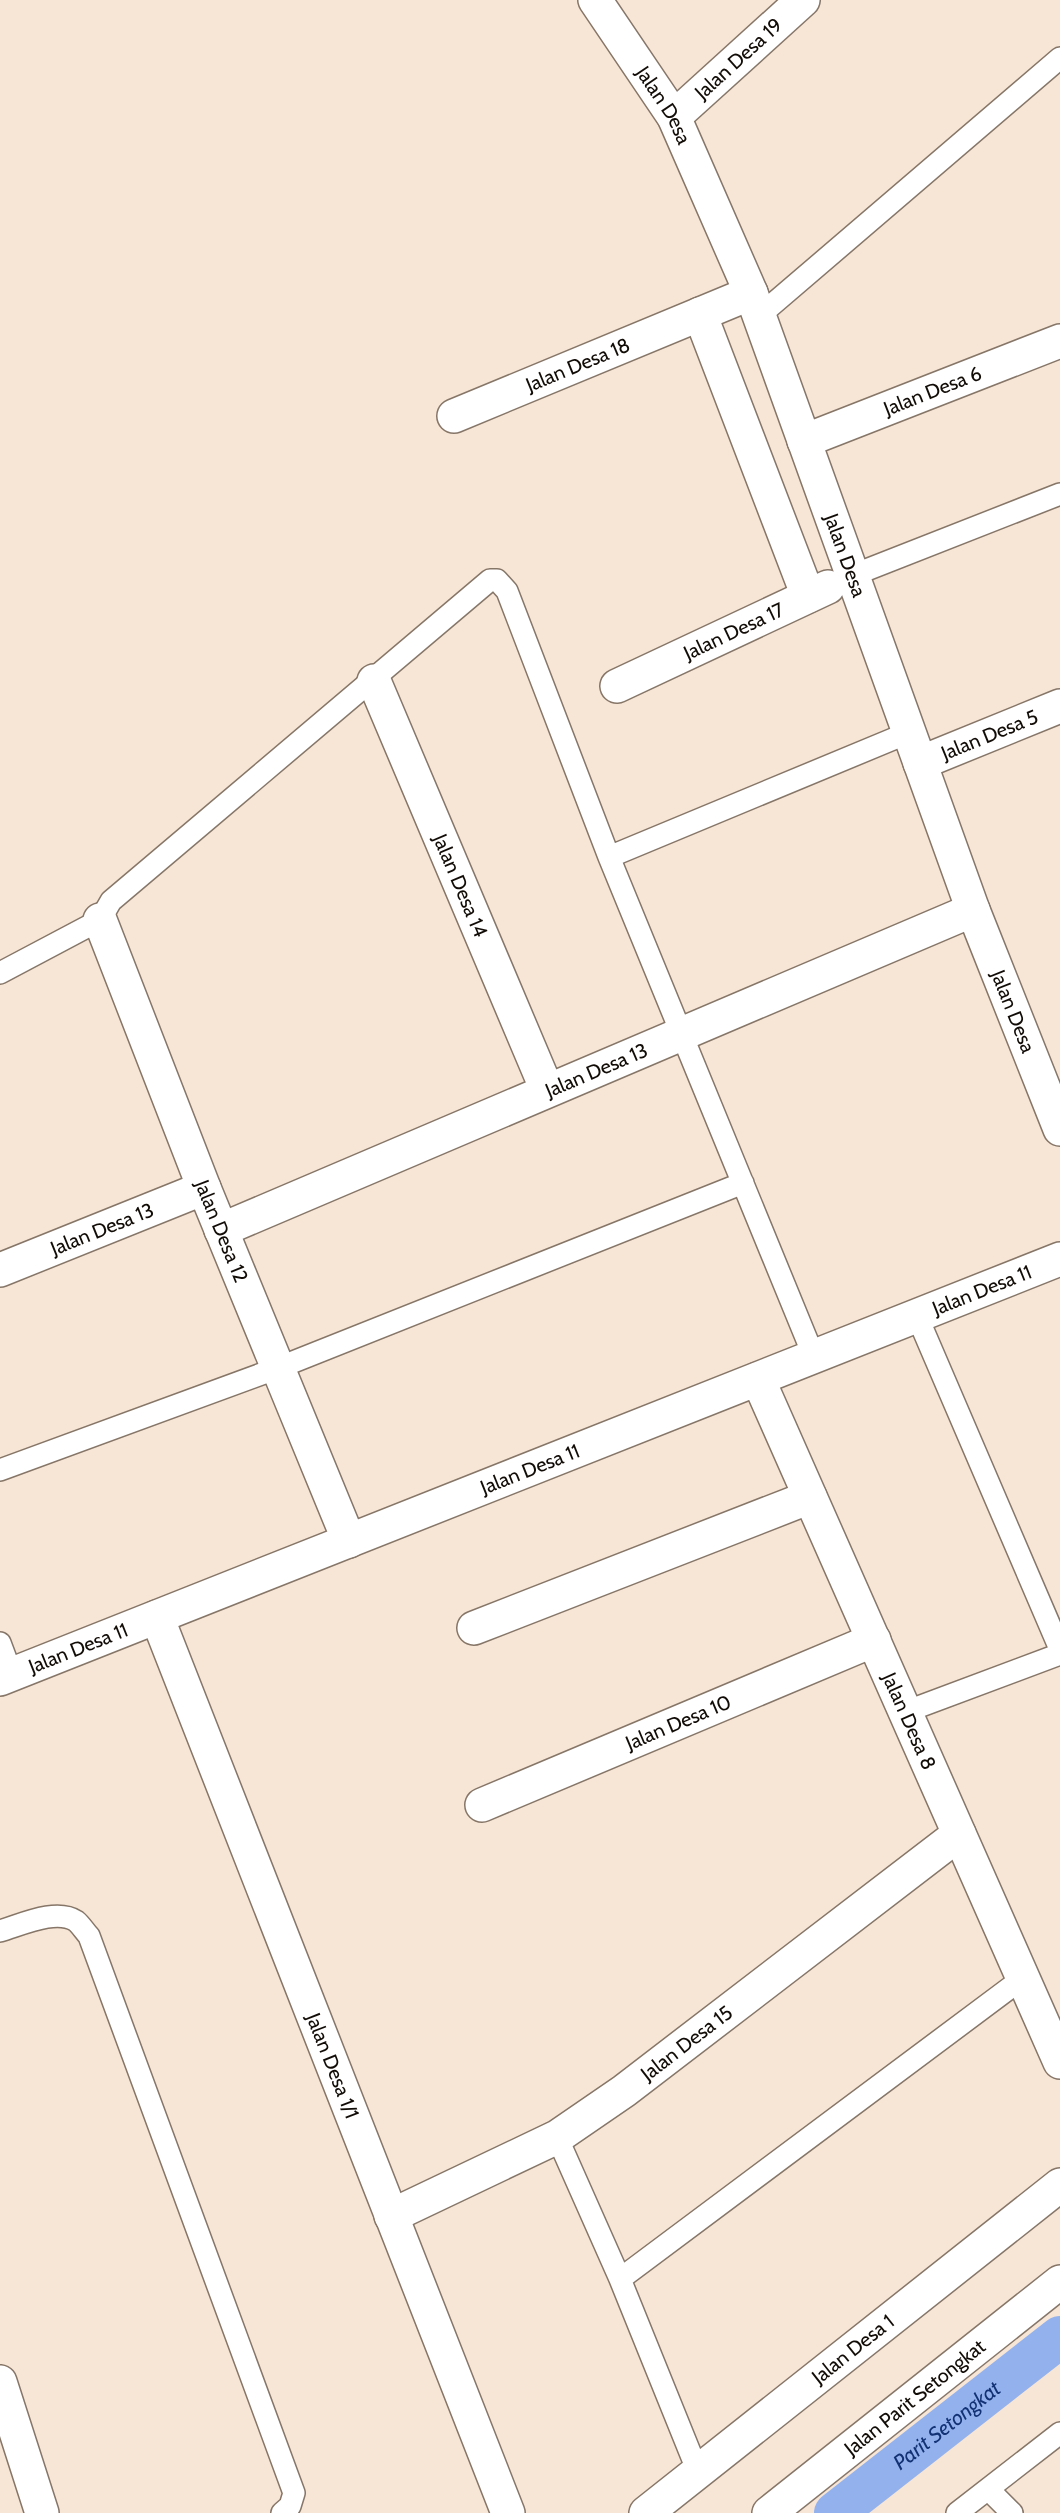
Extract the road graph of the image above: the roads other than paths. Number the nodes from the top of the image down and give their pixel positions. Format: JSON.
{"nodes":[{"id":1,"x":595,"y":0,"type":"edge"},
{"id":2,"x":803,"y":0,"type":"edge"},
{"id":3,"x":1060,"y":58,"type":"edge"},
{"id":4,"x":674,"y":117,"type":"junction"},
{"id":5,"x":755,"y":304,"type":"junction"},
{"id":6,"x":700,"y":314,"type":"junction"},
{"id":7,"x":1060,"y":341,"type":"edge"},
{"id":8,"x":454,"y":416,"type":"dead end"},
{"id":9,"x":804,"y":441,"type":"junction"},
{"id":10,"x":1060,"y":494,"type":"edge"},
{"id":11,"x":851,"y":576,"type":"junction"},
{"id":12,"x":808,"y":596,"type":"junction"},
{"id":13,"x":374,"y":681,"type":"junction"},
{"id":14,"x":617,"y":686,"type":"dead end"},
{"id":15,"x":1060,"y":706,"type":"edge"},
{"id":16,"x":910,"y":732,"type":"junction"},
{"id":17,"x":920,"y":763,"type":"junction"},
{"id":18,"x":609,"y":857,"type":"junction"},
{"id":19,"x":973,"y":910,"type":"junction"},
{"id":20,"x":100,"y":920,"type":"junction"},
{"id":21,"x":0,"y":973,"type":"edge"},
{"id":22,"x":681,"y":1033,"type":"junction"},
{"id":23,"x":547,"y":1090,"type":"junction"},
{"id":24,"x":1060,"y":1129,"type":"edge"},
{"id":25,"x":743,"y":1184,"type":"junction"},
{"id":26,"x":204,"y":1188,"type":"junction"},
{"id":27,"x":221,"y":1230,"type":"junction"},
{"id":28,"x":1060,"y":1259,"type":"edge"},
{"id":29,"x":0,"y":1270,"type":"edge"},
{"id":30,"x":917,"y":1316,"type":"junction"},
{"id":31,"x":814,"y":1357,"type":"junction"},
{"id":32,"x":278,"y":1368,"type":"junction"},
{"id":33,"x":758,"y":1379,"type":"junction"},
{"id":34,"x":0,"y":1470,"type":"edge"},
{"id":35,"x":810,"y":1497,"type":"junction"},
{"id":36,"x":349,"y":1541,"type":"junction"},
{"id":37,"x":157,"y":1617,"type":"junction"},
{"id":38,"x":474,"y":1628,"type":"dead end"},
{"id":39,"x":874,"y":1640,"type":"junction"},
{"id":40,"x":0,"y":1643,"type":"edge"},
{"id":41,"x":1060,"y":1649,"type":"edge"},
{"id":42,"x":1060,"y":1654,"type":"edge"},
{"id":43,"x":6,"y":1677,"type":"edge"},
{"id":44,"x":905,"y":1712,"type":"junction"},
{"id":45,"x":482,"y":1805,"type":"dead end"},
{"id":46,"x":959,"y":1834,"type":"junction"},
{"id":47,"x":0,"y":1931,"type":"edge"},
{"id":48,"x":1023,"y":1978,"type":"junction"},
{"id":49,"x":1060,"y":2062,"type":"edge"},
{"id":50,"x":557,"y":2138,"type":"junction"},
{"id":51,"x":1060,"y":2185,"type":"edge"},
{"id":52,"x":391,"y":2216,"type":"junction"},
{"id":53,"x":620,"y":2279,"type":"junction"},
{"id":54,"x":1060,"y":2282,"type":"edge"},
{"id":55,"x":0,"y":2382,"type":"edge"},
{"id":56,"x":1060,"y":2433,"type":"edge"},
{"id":57,"x":698,"y":2472,"type":"junction"},
{"id":58,"x":988,"y":2489,"type":"junction"},
{"id":59,"x":42,"y":2513,"type":"edge"},
{"id":60,"x":282,"y":2513,"type":"edge"},
{"id":61,"x":508,"y":2513,"type":"edge"},
{"id":62,"x":646,"y":2513,"type":"edge"},
{"id":63,"x":769,"y":2513,"type":"edge"},
{"id":64,"x":957,"y":2513,"type":"edge"},
{"id":65,"x":1012,"y":2513,"type":"edge"}],
"edges":[{"from":1,"to":4,"type":"street","name":"Jalan Desa"},
{"from":2,"to":4,"type":"street","name":"Jalan Desa 19"},
{"from":3,"to":5,"type":"lane"},
{"from":4,"to":5,"type":"street","name":"Jalan Desa"},
{"from":5,"to":6,"type":"street","name":"Jalan Desa 18"},
{"from":5,"to":9,"type":"street","name":"Jalan Desa"},
{"from":6,"to":8,"type":"street","name":"Jalan Desa 18"},
{"from":6,"to":12,"type":"street"},
{"from":7,"to":9,"type":"street","name":"Jalan Desa 6"},
{"from":9,"to":11,"type":"street","name":"Jalan Desa"},
{"from":10,"to":11,"type":"lane"},
{"from":11,"to":12,"type":"street","name":"Jalan Desa 17"},
{"from":11,"to":16,"type":"street","name":"Jalan Desa"},
{"from":12,"to":14,"type":"street","name":"Jalan Desa 17"},
{"from":13,"to":18,"type":"lane"},
{"from":13,"to":20,"type":"lane"},
{"from":13,"to":23,"type":"street","name":"Jalan Desa 14"},
{"from":15,"to":17,"type":"street","name":"Jalan Desa 5"},
{"from":16,"to":17,"type":"street","name":"Jalan Desa"},
{"from":16,"to":18,"type":"lane"},
{"from":17,"to":19,"type":"street","name":"Jalan Desa"},
{"from":18,"to":22,"type":"lane"},
{"from":19,"to":22,"type":"street","name":"Jalan Desa 13"},
{"from":19,"to":24,"type":"street","name":"Jalan Desa"},
{"from":20,"to":21,"type":"lane"},
{"from":20,"to":26,"type":"street","name":"Jalan Desa 12"},
{"from":22,"to":23,"type":"street","name":"Jalan Desa 13"},
{"from":22,"to":25,"type":"lane"},
{"from":23,"to":27,"type":"street","name":"Jalan Desa 13"},
{"from":25,"to":31,"type":"lane"},
{"from":25,"to":32,"type":"lane"},
{"from":26,"to":27,"type":"street","name":"Jalan Desa 12"},
{"from":26,"to":29,"type":"street","name":"Jalan Desa 13"},
{"from":27,"to":32,"type":"street","name":"Jalan Desa 12"},
{"from":28,"to":30,"type":"street","name":"Jalan Desa 11"},
{"from":30,"to":31,"type":"street","name":"Jalan Desa 11"},
{"from":30,"to":41,"type":"lane"},
{"from":31,"to":33,"type":"street","name":"Jalan Desa 11"},
{"from":32,"to":34,"type":"lane"},
{"from":32,"to":36,"type":"street","name":"Jalan Desa 12"},
{"from":33,"to":35,"type":"street","name":"Jalan Desa 8"},
{"from":33,"to":36,"type":"street","name":"Jalan Desa 11"},
{"from":35,"to":38,"type":"street"},
{"from":35,"to":39,"type":"street","name":"Jalan Desa 8"},
{"from":36,"to":37,"type":"street","name":"Jalan Desa 11"},
{"from":37,"to":43,"type":"street","name":"Jalan Desa 11"},
{"from":37,"to":52,"type":"street","name":"Jalan Desa 1/1"},
{"from":39,"to":44,"type":"street","name":"Jalan Desa 8"},
{"from":39,"to":45,"type":"street","name":"Jalan Desa 10"},
{"from":40,"to":43,"type":"lane"},
{"from":42,"to":44,"type":"lane"},
{"from":44,"to":46,"type":"street","name":"Jalan Desa 8"},
{"from":46,"to":48,"type":"street","name":"Jalan Desa 8"},
{"from":46,"to":50,"type":"street","name":"Jalan Desa 15"},
{"from":47,"to":60,"type":"lane"},
{"from":48,"to":49,"type":"street","name":"Jalan Desa 8"},
{"from":48,"to":53,"type":"lane"},
{"from":50,"to":52,"type":"street","name":"Jalan Desa 15"},
{"from":50,"to":53,"type":"lane"},
{"from":51,"to":57,"type":"street","name":"Jalan Desa 1"},
{"from":52,"to":61,"type":"street","name":"Jalan Desa 1/1"},
{"from":53,"to":57,"type":"lane"},
{"from":54,"to":63,"type":"street","name":"Jalan Parit Setongkat"},
{"from":55,"to":59,"type":"street"},
{"from":56,"to":58,"type":"lane"},
{"from":57,"to":62,"type":"street","name":"Jalan Desa 1"},
{"from":58,"to":64,"type":"lane"},
{"from":58,"to":65,"type":"lane"}]}
